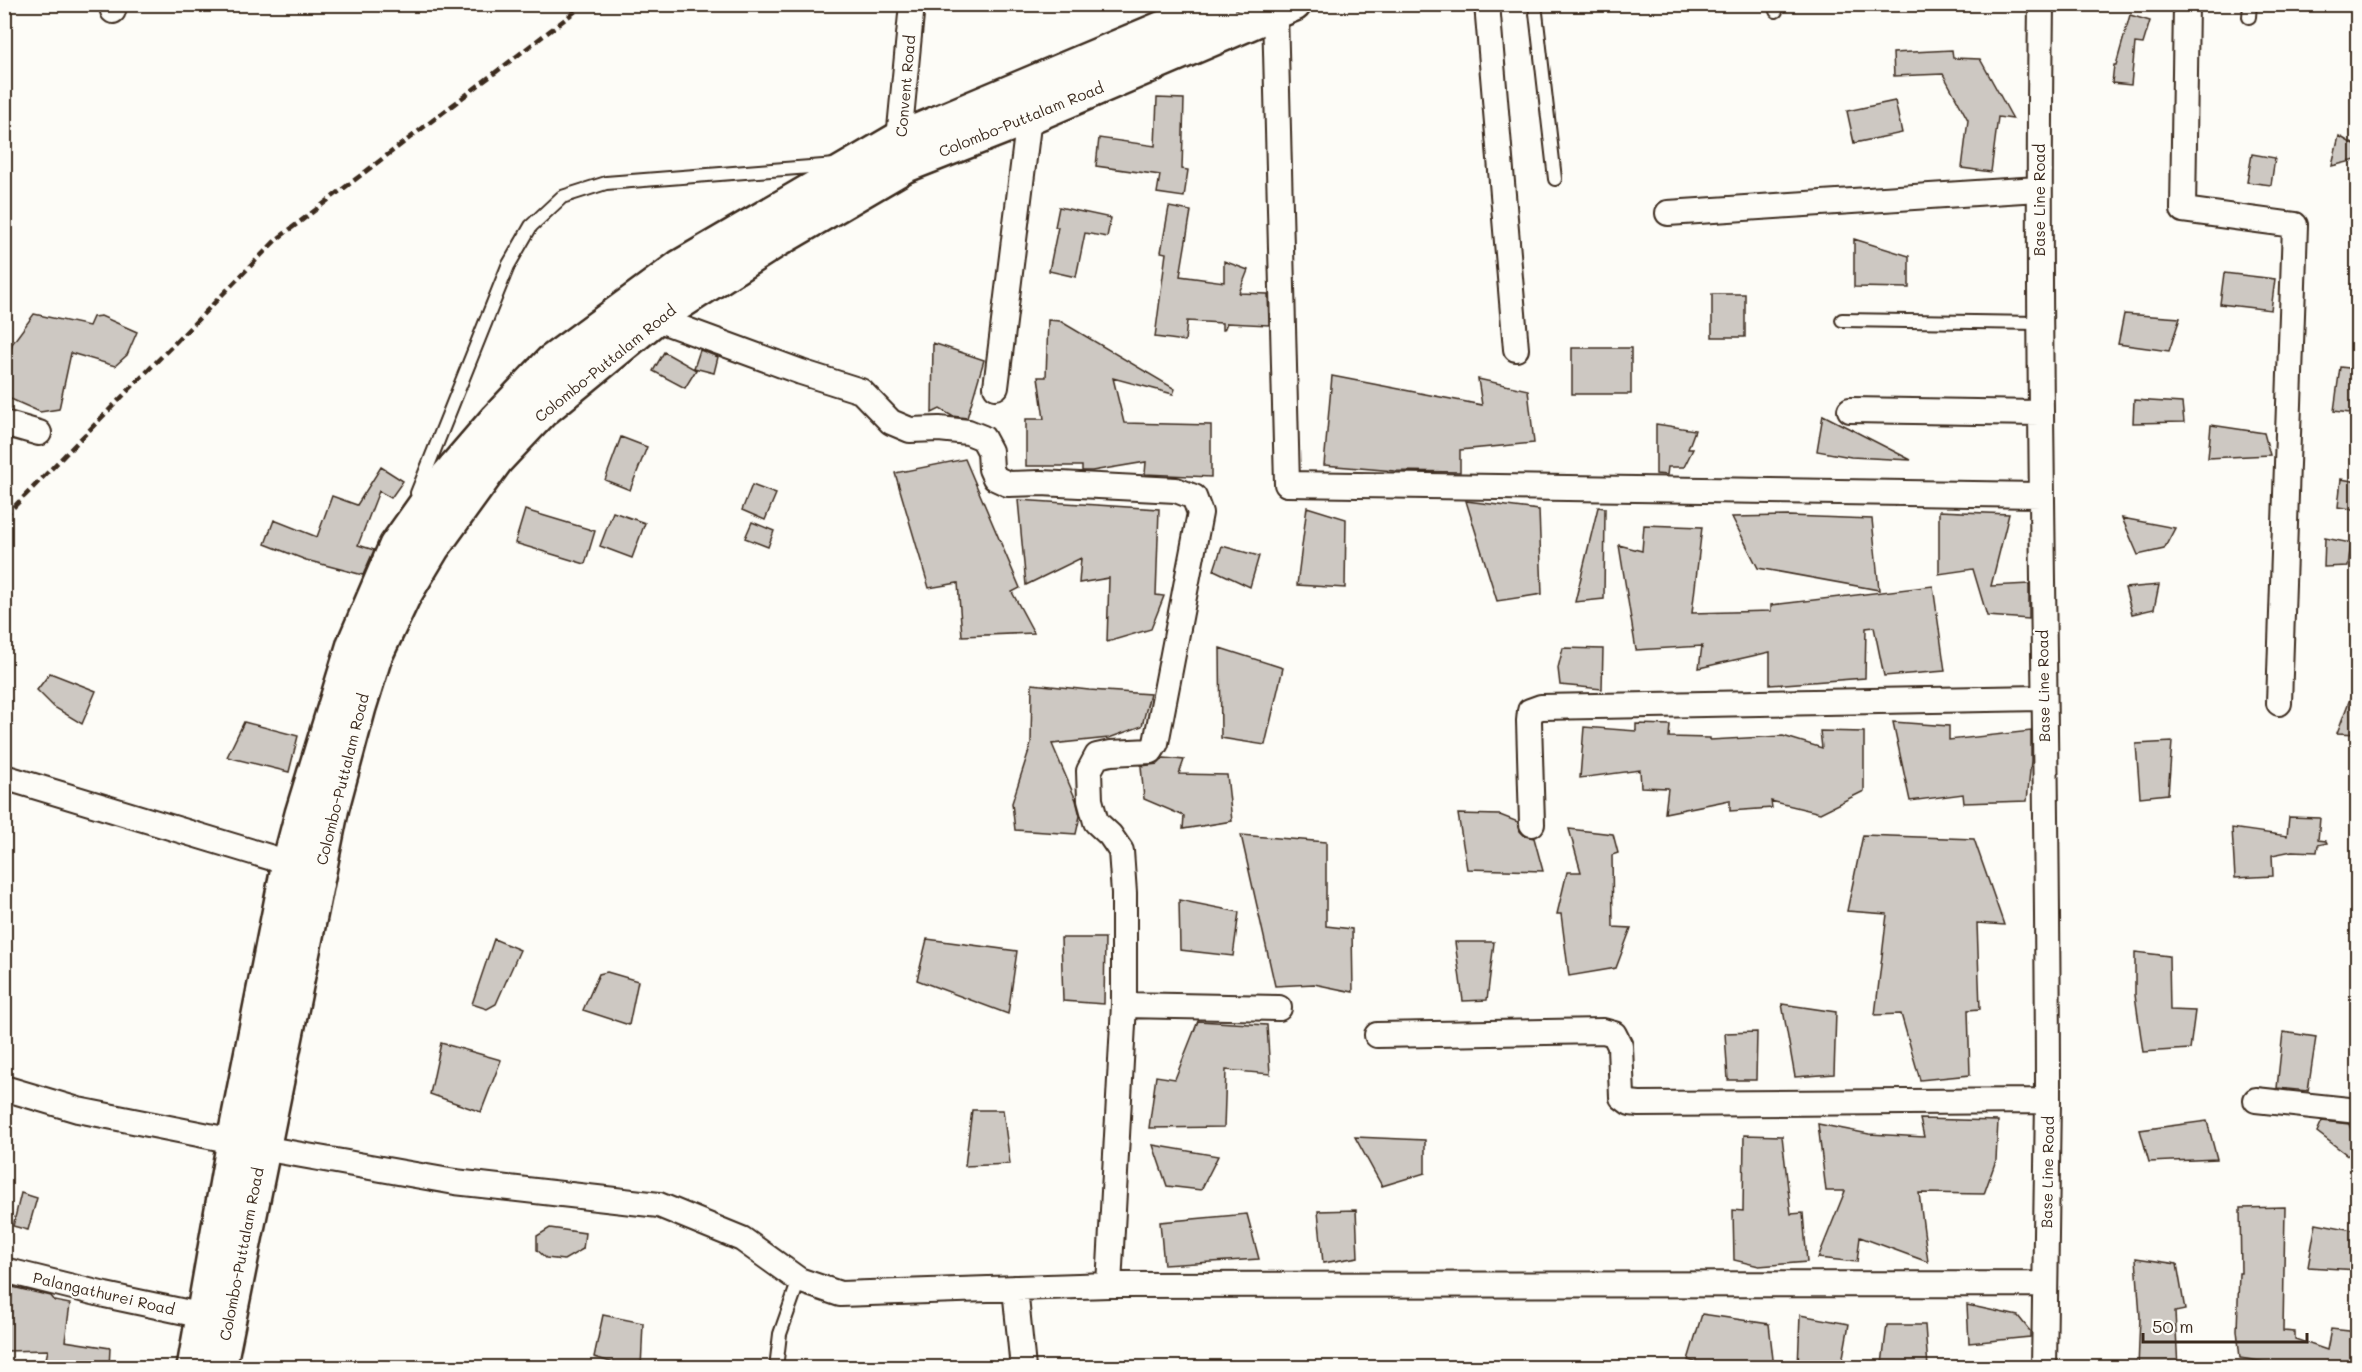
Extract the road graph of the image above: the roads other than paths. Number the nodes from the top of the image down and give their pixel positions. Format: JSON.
{"nodes":[{"id":1,"x":912,"y":4,"type":"edge"},
{"id":2,"x":1220,"y":4,"type":"edge"},
{"id":3,"x":1487,"y":4,"type":"edge"},
{"id":4,"x":1535,"y":4,"type":"edge"},
{"id":5,"x":2041,"y":4,"type":"edge"},
{"id":6,"x":2186,"y":4,"type":"edge"},
{"id":7,"x":1285,"y":8,"type":"edge"},
{"id":8,"x":1029,"y":117,"type":"junction"},
{"id":9,"x":902,"y":153,"type":"junction"},
{"id":10,"x":855,"y":164,"type":"junction"},
{"id":11,"x":1555,"y":179,"type":"dead end"},
{"id":12,"x":2038,"y":189,"type":"junction"},
{"id":13,"x":1668,"y":213,"type":"dead end"},
{"id":14,"x":640,"y":312,"type":"junction"},
{"id":15,"x":1842,"y":320,"type":"dead end"},
{"id":16,"x":2039,"y":323,"type":"junction"},
{"id":17,"x":1516,"y":349,"type":"dead end"},
{"id":18,"x":996,"y":387,"type":"dead end"},
{"id":19,"x":1850,"y":410,"type":"dead end"},
{"id":20,"x":2039,"y":413,"type":"junction"},
{"id":21,"x":4,"y":423,"type":"edge"},
{"id":22,"x":39,"y":433,"type":"dead end"},
{"id":23,"x":2040,"y":495,"type":"junction"},
{"id":24,"x":396,"y":546,"type":"junction"},
{"id":25,"x":2043,"y":698,"type":"junction"},
{"id":26,"x":2279,"y":704,"type":"dead end"},
{"id":27,"x":4,"y":777,"type":"edge"},
{"id":28,"x":1532,"y":824,"type":"dead end"},
{"id":29,"x":289,"y":863,"type":"junction"},
{"id":30,"x":1124,"y":1005,"type":"junction"},
{"id":31,"x":1279,"y":1008,"type":"dead end"},
{"id":32,"x":1377,"y":1035,"type":"dead end"},
{"id":33,"x":4,"y":1088,"type":"edge"},
{"id":34,"x":2256,"y":1100,"type":"dead end"},
{"id":35,"x":2048,"y":1101,"type":"junction"},
{"id":36,"x":2358,"y":1111,"type":"edge"},
{"id":37,"x":248,"y":1145,"type":"junction"},
{"id":38,"x":4,"y":1270,"type":"edge"},
{"id":39,"x":799,"y":1280,"type":"junction"},
{"id":40,"x":2045,"y":1284,"type":"junction"},
{"id":41,"x":1109,"y":1285,"type":"junction"},
{"id":42,"x":1015,"y":1288,"type":"junction"},
{"id":43,"x":204,"y":1316,"type":"junction"},
{"id":44,"x":194,"y":1368,"type":"edge"},
{"id":45,"x":219,"y":1368,"type":"edge"},
{"id":46,"x":776,"y":1368,"type":"edge"},
{"id":47,"x":1023,"y":1368,"type":"edge"},
{"id":48,"x":2044,"y":1368,"type":"edge"}],
"edges":[{"from":1,"to":9,"type":"street","name":"Convent Road"},
{"from":2,"to":9,"type":"highway","name":"Colombo-Puttalam Road"},
{"from":3,"to":17,"type":"street"},
{"from":4,"to":11,"type":"lane"},
{"from":5,"to":12,"type":"street","name":"Base Line Road"},
{"from":6,"to":26,"type":"street"},
{"from":7,"to":8,"type":"highway","name":"Colombo-Puttalam Road"},
{"from":7,"to":23,"type":"street"},
{"from":8,"to":9,"type":"highway","name":"Colombo-Puttalam Road"},
{"from":8,"to":18,"type":"street"},
{"from":9,"to":10,"type":"highway","name":"Colombo-Puttalam Road"},
{"from":9,"to":14,"type":"highway","name":"Colombo-Puttalam Road"},
{"from":10,"to":14,"type":"highway","name":"Colombo-Puttalam Road"},
{"from":10,"to":24,"type":"lane"},
{"from":12,"to":13,"type":"street"},
{"from":12,"to":16,"type":"street","name":"Base Line Road"},
{"from":14,"to":24,"type":"highway","name":"Colombo-Puttalam Road"},
{"from":14,"to":30,"type":"street"},
{"from":14,"to":37,"type":"highway","name":"Colombo-Puttalam Road"},
{"from":15,"to":16,"type":"lane"},
{"from":16,"to":20,"type":"street","name":"Base Line Road"},
{"from":19,"to":20,"type":"street"},
{"from":20,"to":23,"type":"street","name":"Base Line Road"},
{"from":21,"to":22,"type":"street"},
{"from":23,"to":25,"type":"street","name":"Base Line Road"},
{"from":24,"to":29,"type":"highway","name":"Colombo-Puttalam Road"},
{"from":25,"to":28,"type":"street"},
{"from":25,"to":35,"type":"street","name":"Base Line Road"},
{"from":27,"to":29,"type":"street"},
{"from":29,"to":37,"type":"highway","name":"Colombo-Puttalam Road"},
{"from":30,"to":31,"type":"street"},
{"from":30,"to":41,"type":"street"},
{"from":32,"to":35,"type":"street"},
{"from":33,"to":37,"type":"street"},
{"from":34,"to":36,"type":"street"},
{"from":35,"to":40,"type":"street","name":"Base Line Road"},
{"from":37,"to":39,"type":"street"},
{"from":37,"to":43,"type":"highway","name":"Colombo-Puttalam Road"},
{"from":37,"to":45,"type":"highway","name":"Colombo-Puttalam Road"},
{"from":38,"to":43,"type":"street","name":"Palangathurei Road"},
{"from":39,"to":42,"type":"street"},
{"from":39,"to":46,"type":"lane"},
{"from":40,"to":41,"type":"street"},
{"from":40,"to":48,"type":"street","name":"Base Line Road"},
{"from":41,"to":42,"type":"street"},
{"from":42,"to":47,"type":"street"},
{"from":43,"to":44,"type":"highway","name":"Colombo-Puttalam Road"}]}
